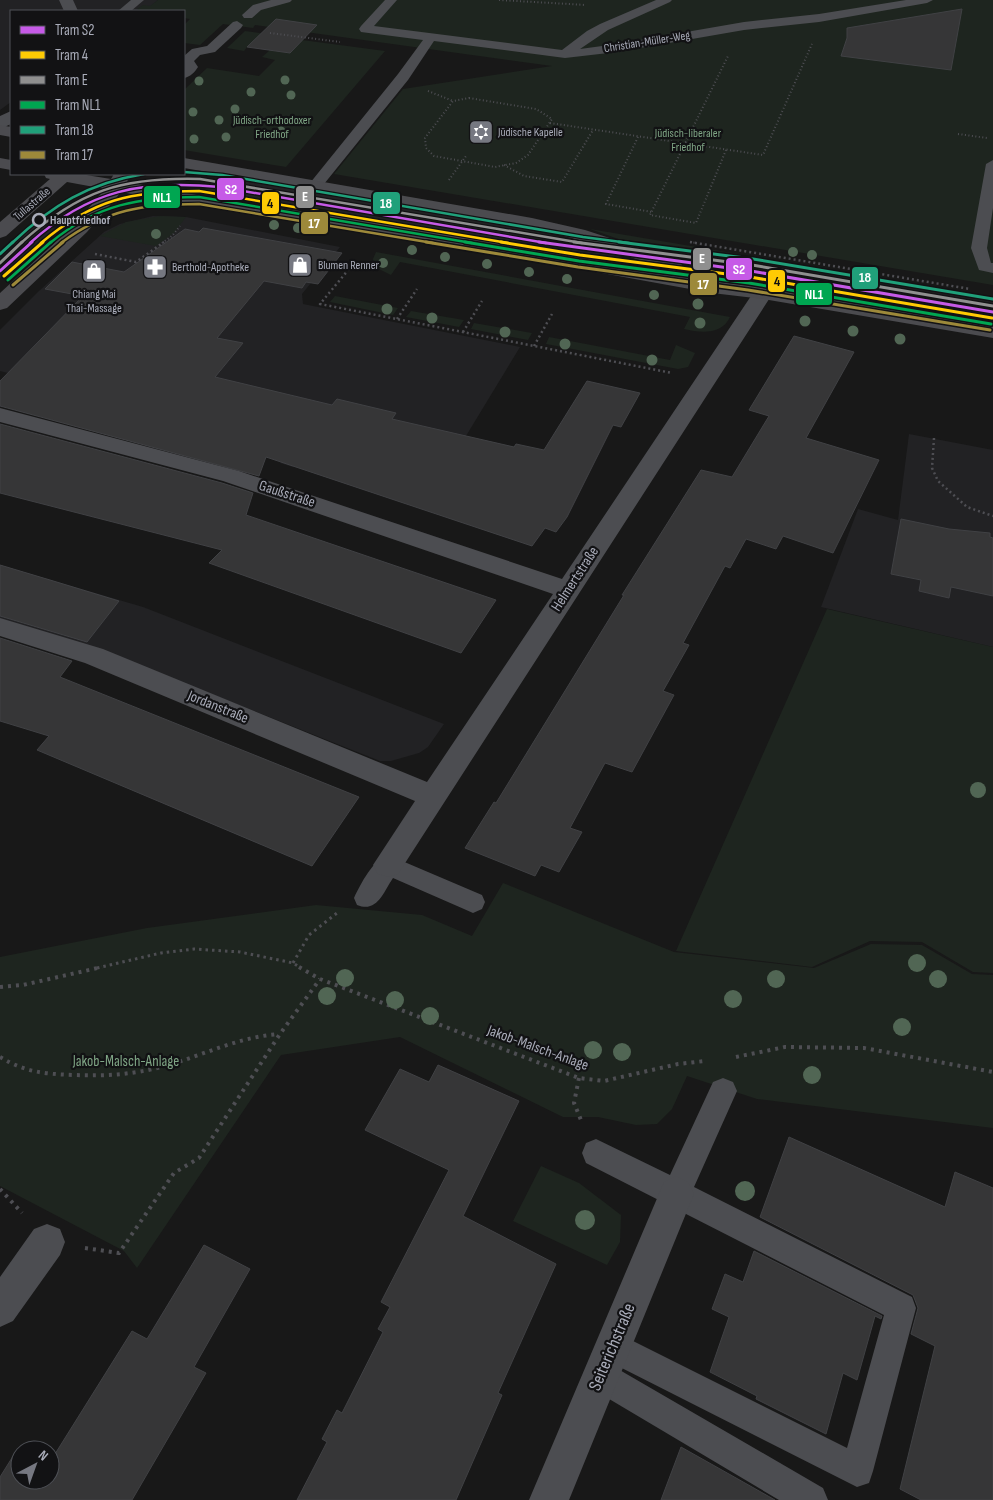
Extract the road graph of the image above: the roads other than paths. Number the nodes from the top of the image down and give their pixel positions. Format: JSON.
{"nodes":[{"id":1,"x":138,"y":0,"type":"edge"},
{"id":2,"x":286,"y":0,"type":"edge"},
{"id":3,"x":391,"y":0,"type":"edge"},
{"id":4,"x":666,"y":0,"type":"edge"},
{"id":5,"x":928,"y":0,"type":"edge"},
{"id":6,"x":255,"y":3,"type":"edge"},
{"id":7,"x":125,"y":10,"type":"edge"},
{"id":8,"x":248,"y":15,"type":"dead end"},
{"id":9,"x":235,"y":27,"type":"road end"},
{"id":10,"x":430,"y":39,"type":"junction"},
{"id":11,"x":565,"y":54,"type":"junction"},
{"id":12,"x":188,"y":71,"type":"edge"},
{"id":13,"x":185,"y":163,"type":"edge"},
{"id":14,"x":993,"y":164,"type":"edge"},
{"id":15,"x":59,"y":175,"type":"edge"},
{"id":16,"x":70,"y":175,"type":"edge"},
{"id":17,"x":120,"y":180,"type":"edge"},
{"id":18,"x":315,"y":186,"type":"junction"},
{"id":19,"x":0,"y":232,"type":"edge"},
{"id":20,"x":993,"y":268,"type":"edge"},
{"id":21,"x":763,"y":293,"type":"junction"},
{"id":22,"x":0,"y":304,"type":"edge"},
{"id":23,"x":993,"y":332,"type":"edge"},
{"id":24,"x":0,"y":415,"type":"edge"},
{"id":25,"x":568,"y":590,"type":"junction"},
{"id":26,"x":0,"y":627,"type":"edge"},
{"id":27,"x":433,"y":796,"type":"junction"},
{"id":28,"x":388,"y":865,"type":"junction"},
{"id":29,"x":366,"y":898,"type":"road end"},
{"id":30,"x":473,"y":902,"type":"dead end"},
{"id":31,"x":723,"y":1091,"type":"dead end"},
{"id":32,"x":596,"y":1153,"type":"road end"},
{"id":33,"x":676,"y":1194,"type":"junction"},
{"id":34,"x":47,"y":1242,"type":"road end"},
{"id":35,"x":0,"y":1308,"type":"edge"},
{"id":36,"x":607,"y":1361,"type":"junction"},
{"id":37,"x":549,"y":1500,"type":"edge"},
{"id":38,"x":811,"y":1500,"type":"edge"}],
"edges":[{"from":1,"to":7,"type":"lane"},
{"from":2,"to":6,"type":"lane"},
{"from":3,"to":10,"type":"lane","name":"Christian-Müller-Weg"},
{"from":4,"to":11,"type":"lane"},
{"from":5,"to":11,"type":"lane","name":"Christian-Müller-Weg"},
{"from":6,"to":8,"type":"lane"},
{"from":9,"to":12,"type":"lane"},
{"from":10,"to":11,"type":"lane","name":"Christian-Müller-Weg"},
{"from":10,"to":18,"type":"lane"},
{"from":13,"to":18,"type":"main road"},
{"from":14,"to":20,"type":"lane"},
{"from":15,"to":19,"type":"main road","name":"Tullastraße"},
{"from":16,"to":17,"type":"main road"},
{"from":17,"to":21,"type":"main road"},
{"from":17,"to":22,"type":"main road"},
{"from":18,"to":21,"type":"main road"},
{"from":21,"to":23,"type":"main road"},
{"from":21,"to":25,"type":"street","name":"Helmertstraße"},
{"from":24,"to":25,"type":"street","name":"Gaußstraße"},
{"from":25,"to":27,"type":"street","name":"Helmertstraße"},
{"from":26,"to":27,"type":"street","name":"Jordanstraße"},
{"from":27,"to":28,"type":"street","name":"Helmertstraße"},
{"from":28,"to":29,"type":"lane","name":"Helmertstraße"},
{"from":28,"to":30,"type":"lane"},
{"from":31,"to":33,"type":"lane","name":"Seiterichstraße"},
{"from":32,"to":33,"type":"lane"},
{"from":33,"to":36,"type":"street","name":"Seiterichstraße"},
{"from":33,"to":36,"type":"lane"},
{"from":34,"to":35,"type":"street"},
{"from":36,"to":37,"type":"street","name":"Seiterichstraße"},
{"from":36,"to":38,"type":"lane"}]}
